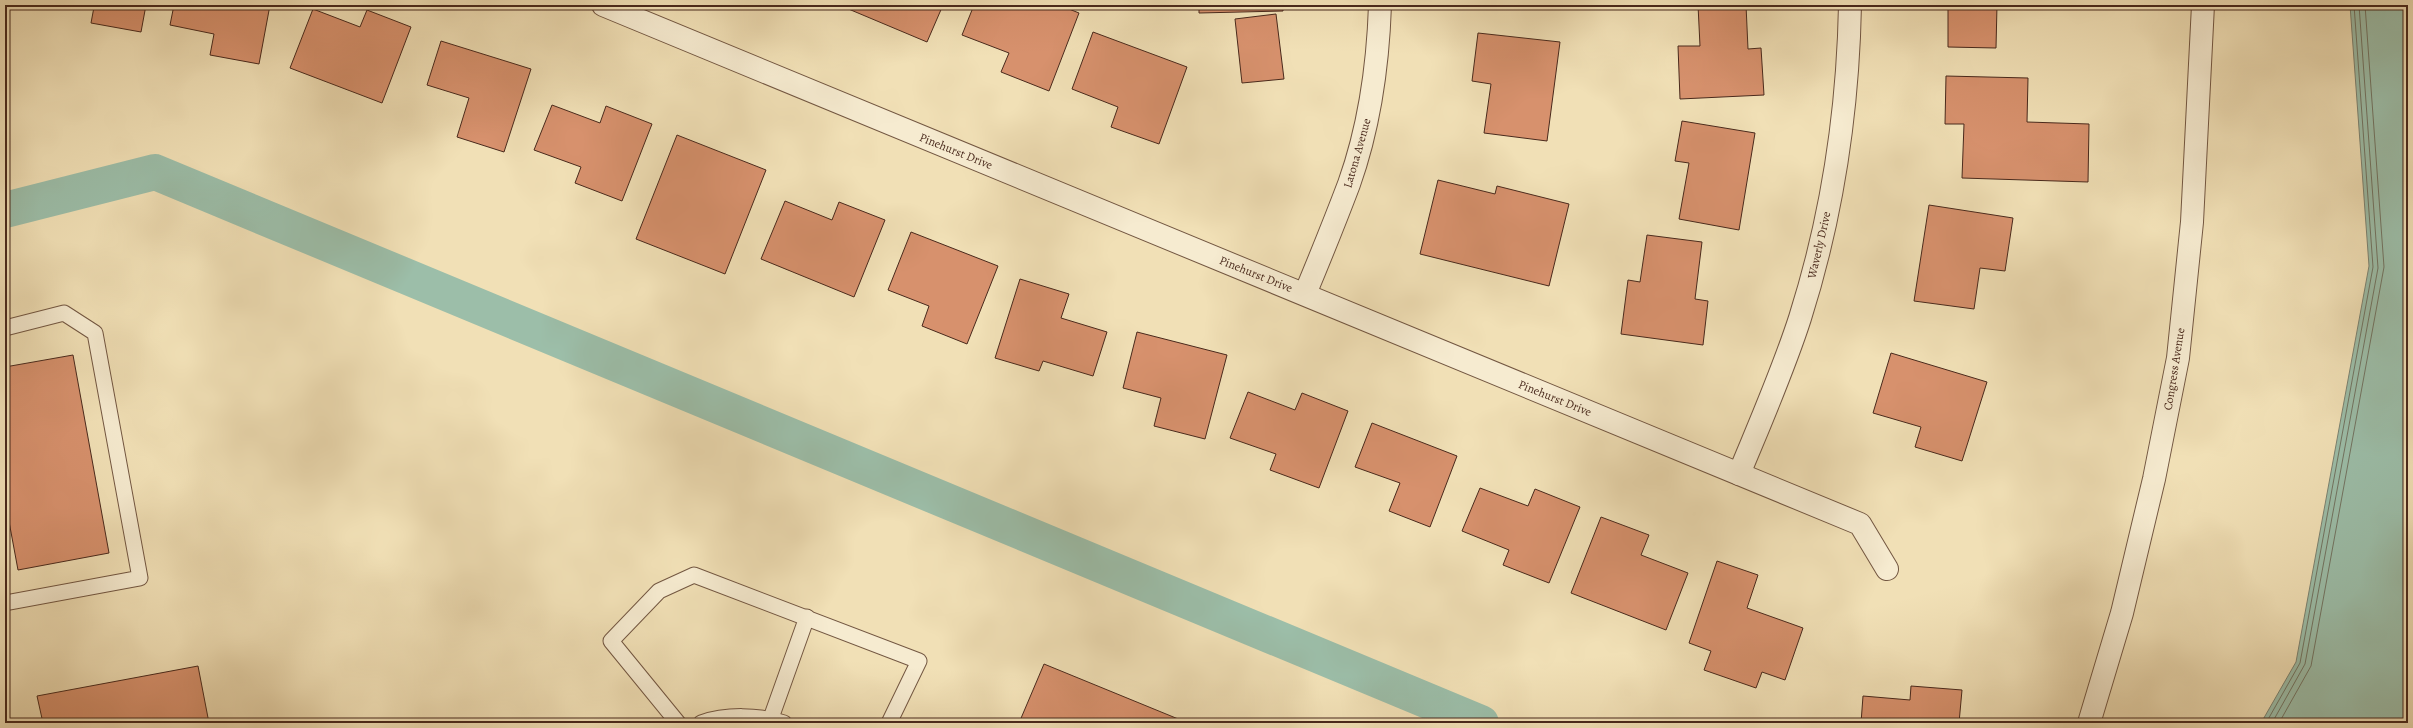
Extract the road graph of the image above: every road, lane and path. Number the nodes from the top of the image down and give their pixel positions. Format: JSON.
{"nodes":[{"id":1,"x":603,"y":5,"type":"edge"},
{"id":2,"x":1380,"y":5,"type":"edge"},
{"id":3,"x":1850,"y":5,"type":"edge"},
{"id":4,"x":2203,"y":5,"type":"edge"},
{"id":5,"x":1305,"y":294,"type":"junction"},
{"id":6,"x":5,"y":328,"type":"edge"},
{"id":7,"x":1739,"y":474,"type":"junction"},
{"id":8,"x":1887,"y":569,"type":"dead end"},
{"id":9,"x":5,"y":603,"type":"edge"},
{"id":10,"x":807,"y":617,"type":"junction"},
{"id":11,"x":777,"y":721,"type":"edge"},
{"id":12,"x":678,"y":723,"type":"edge"},
{"id":13,"x":701,"y":723,"type":"edge"},
{"id":14,"x":889,"y":723,"type":"edge"},
{"id":15,"x":2089,"y":723,"type":"edge"}],
"edges":[{"from":1,"to":5,"type":"street","name":"Pinehurst Drive"},
{"from":2,"to":5,"type":"street","name":"Latona Avenue"},
{"from":3,"to":7,"type":"street","name":"Waverly Drive"},
{"from":4,"to":15,"type":"street","name":"Congress Avenue"},
{"from":5,"to":7,"type":"street","name":"Pinehurst Drive"},
{"from":6,"to":9,"type":"lane"},
{"from":7,"to":8,"type":"street","name":"Pinehurst Drive"},
{"from":10,"to":11,"type":"lane"},
{"from":10,"to":12,"type":"lane"},
{"from":10,"to":14,"type":"lane"},
{"from":11,"to":13,"type":"lane"}]}
